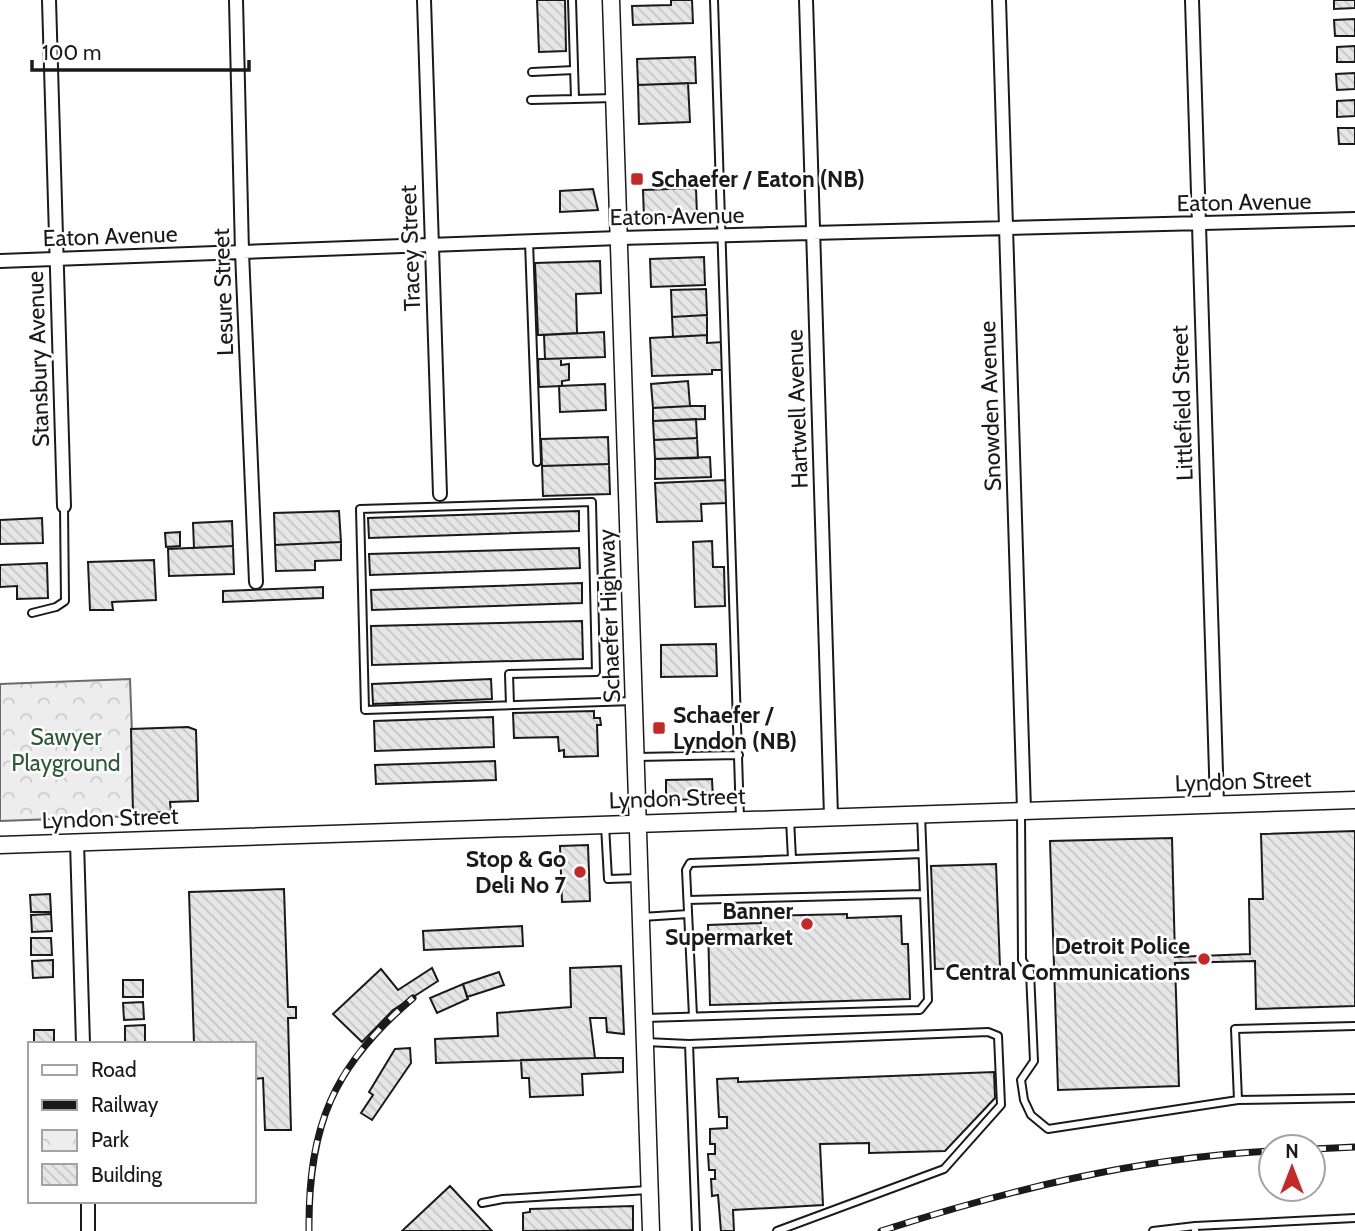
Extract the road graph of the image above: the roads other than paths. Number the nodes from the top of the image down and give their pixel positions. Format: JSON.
{"nodes":[{"id":1,"x":49,"y":0,"type":"edge"},
{"id":2,"x":236,"y":0,"type":"edge"},
{"id":3,"x":424,"y":0,"type":"edge"},
{"id":4,"x":572,"y":0,"type":"edge"},
{"id":5,"x":611,"y":0,"type":"edge"},
{"id":6,"x":714,"y":0,"type":"edge"},
{"id":7,"x":806,"y":0,"type":"edge"},
{"id":8,"x":999,"y":0,"type":"edge"},
{"id":9,"x":1192,"y":0,"type":"edge"},
{"id":10,"x":574,"y":70,"type":"junction"},
{"id":11,"x":532,"y":72,"type":"dead end"},
{"id":12,"x":615,"y":98,"type":"junction"},
{"id":13,"x":575,"y":99,"type":"junction"},
{"id":14,"x":531,"y":100,"type":"dead end"},
{"id":15,"x":1355,"y":219,"type":"edge"},
{"id":16,"x":1197,"y":224,"type":"junction"},
{"id":17,"x":1005,"y":229,"type":"junction"},
{"id":18,"x":812,"y":234,"type":"junction"},
{"id":19,"x":721,"y":236,"type":"junction"},
{"id":20,"x":620,"y":239,"type":"junction"},
{"id":21,"x":529,"y":242,"type":"junction"},
{"id":22,"x":430,"y":245,"type":"junction"},
{"id":23,"x":243,"y":252,"type":"junction"},
{"id":24,"x":55,"y":259,"type":"junction"},
{"id":25,"x":0,"y":261,"type":"edge"},
{"id":26,"x":537,"y":462,"type":"dead end"},
{"id":27,"x":440,"y":494,"type":"dead end"},
{"id":28,"x":64,"y":506,"type":"joint"},
{"id":29,"x":256,"y":582,"type":"dead end"},
{"id":30,"x":32,"y":613,"type":"dead end"},
{"id":31,"x":635,"y":701,"type":"junction"},
{"id":32,"x":510,"y":705,"type":"junction"},
{"id":33,"x":739,"y":755,"type":"junction"},
{"id":34,"x":637,"y":757,"type":"junction"},
{"id":35,"x":1355,"y":800,"type":"edge"},
{"id":36,"x":1217,"y":804,"type":"junction"},
{"id":37,"x":1023,"y":810,"type":"junction"},
{"id":38,"x":921,"y":813,"type":"junction"},
{"id":39,"x":831,"y":816,"type":"junction"},
{"id":40,"x":789,"y":817,"type":"junction"},
{"id":41,"x":740,"y":819,"type":"junction"},
{"id":42,"x":639,"y":822,"type":"junction"},
{"id":43,"x":605,"y":823,"type":"junction"},
{"id":44,"x":78,"y":842,"type":"junction"},
{"id":45,"x":0,"y":845,"type":"edge"},
{"id":46,"x":922,"y":854,"type":"junction"},
{"id":47,"x":792,"y":859,"type":"junction"},
{"id":48,"x":641,"y":878,"type":"junction"},
{"id":49,"x":923,"y":894,"type":"junction"},
{"id":50,"x":688,"y":900,"type":"junction"},
{"id":51,"x":688,"y":914,"type":"junction"},
{"id":52,"x":642,"y":916,"type":"junction"},
{"id":53,"x":693,"y":1016,"type":"junction"},
{"id":54,"x":645,"y":1018,"type":"junction"},
{"id":55,"x":1355,"y":1026,"type":"edge"},
{"id":56,"x":83,"y":1042,"type":"edge"},
{"id":57,"x":646,"y":1042,"type":"junction"},
{"id":58,"x":689,"y":1044,"type":"junction"},
{"id":59,"x":1355,"y":1098,"type":"edge"},
{"id":60,"x":1238,"y":1100,"type":"junction"},
{"id":61,"x":650,"y":1189,"type":"junction"},
{"id":62,"x":88,"y":1203,"type":"edge"},
{"id":63,"x":482,"y":1203,"type":"dead end"},
{"id":64,"x":1355,"y":1218,"type":"edge"},
{"id":65,"x":1195,"y":1228,"type":"edge"},
{"id":66,"x":88,"y":1231,"type":"edge"},
{"id":67,"x":652,"y":1231,"type":"edge"},
{"id":68,"x":696,"y":1231,"type":"edge"},
{"id":69,"x":777,"y":1231,"type":"edge"},
{"id":70,"x":1153,"y":1231,"type":"edge"}],
"edges":[{"from":1,"to":24,"type":"street","name":"Stansbury Avenue"},
{"from":2,"to":23,"type":"street","name":"Lesure Street"},
{"from":3,"to":22,"type":"street","name":"Tracey Street"},
{"from":4,"to":10,"type":"lane"},
{"from":5,"to":12,"type":"street","name":"Schaefer Highway"},
{"from":6,"to":19,"type":"lane"},
{"from":7,"to":18,"type":"street","name":"Hartwell Avenue"},
{"from":8,"to":17,"type":"street","name":"Snowden Avenue"},
{"from":9,"to":16,"type":"street","name":"Littlefield Street"},
{"from":10,"to":11,"type":"lane"},
{"from":10,"to":13,"type":"lane"},
{"from":12,"to":13,"type":"lane"},
{"from":12,"to":20,"type":"street","name":"Schaefer Highway"},
{"from":13,"to":14,"type":"lane"},
{"from":15,"to":16,"type":"street","name":"Eaton Avenue"},
{"from":16,"to":17,"type":"street","name":"Eaton Avenue"},
{"from":16,"to":36,"type":"street","name":"Littlefield Street"},
{"from":17,"to":18,"type":"street","name":"Eaton Avenue"},
{"from":17,"to":37,"type":"street","name":"Snowden Avenue"},
{"from":18,"to":19,"type":"street","name":"Eaton Avenue"},
{"from":18,"to":39,"type":"street","name":"Hartwell Avenue"},
{"from":19,"to":20,"type":"street","name":"Eaton Avenue"},
{"from":19,"to":33,"type":"lane"},
{"from":20,"to":21,"type":"street","name":"Eaton Avenue"},
{"from":20,"to":31,"type":"street","name":"Schaefer Highway"},
{"from":21,"to":22,"type":"street","name":"Eaton Avenue"},
{"from":21,"to":26,"type":"lane"},
{"from":22,"to":23,"type":"street","name":"Eaton Avenue"},
{"from":22,"to":27,"type":"street","name":"Tracey Street"},
{"from":23,"to":24,"type":"street","name":"Eaton Avenue"},
{"from":23,"to":29,"type":"street","name":"Lesure Street"},
{"from":24,"to":25,"type":"street","name":"Eaton Avenue"},
{"from":24,"to":28,"type":"street","name":"Stansbury Avenue"},
{"from":28,"to":30,"type":"lane"},
{"from":31,"to":32,"type":"lane"},
{"from":31,"to":34,"type":"street","name":"Schaefer Highway"},
{"from":32,"to":32,"type":"lane"},
{"from":33,"to":34,"type":"lane"},
{"from":33,"to":41,"type":"lane"},
{"from":34,"to":42,"type":"street","name":"Schaefer Highway"},
{"from":35,"to":36,"type":"street","name":"Lyndon Street"},
{"from":36,"to":37,"type":"street","name":"Lyndon Street"},
{"from":37,"to":38,"type":"street","name":"Lyndon Street"},
{"from":37,"to":60,"type":"lane"},
{"from":38,"to":39,"type":"street","name":"Lyndon Street"},
{"from":38,"to":46,"type":"lane"},
{"from":39,"to":40,"type":"street","name":"Lyndon Street"},
{"from":40,"to":41,"type":"street","name":"Lyndon Street"},
{"from":40,"to":47,"type":"lane"},
{"from":41,"to":42,"type":"street","name":"Lyndon Street"},
{"from":42,"to":43,"type":"street","name":"Lyndon Street"},
{"from":42,"to":48,"type":"street","name":"Schaefer Highway"},
{"from":43,"to":44,"type":"street","name":"Lyndon Street"},
{"from":43,"to":48,"type":"lane"},
{"from":44,"to":45,"type":"street","name":"Lyndon Street"},
{"from":44,"to":56,"type":"street"},
{"from":46,"to":47,"type":"lane"},
{"from":46,"to":49,"type":"lane"},
{"from":47,"to":50,"type":"lane"},
{"from":48,"to":52,"type":"street","name":"Schaefer Highway"},
{"from":49,"to":50,"type":"lane"},
{"from":49,"to":53,"type":"lane"},
{"from":50,"to":51,"type":"lane"},
{"from":51,"to":52,"type":"lane"},
{"from":51,"to":53,"type":"lane"},
{"from":52,"to":54,"type":"street","name":"Schaefer Highway"},
{"from":53,"to":54,"type":"lane"},
{"from":54,"to":57,"type":"street","name":"Schaefer Highway"},
{"from":55,"to":60,"type":"lane"},
{"from":57,"to":58,"type":"lane"},
{"from":57,"to":61,"type":"street","name":"Schaefer Highway"},
{"from":58,"to":68,"type":"lane"},
{"from":58,"to":69,"type":"lane"},
{"from":59,"to":60,"type":"lane"},
{"from":61,"to":63,"type":"lane"},
{"from":61,"to":67,"type":"street","name":"Schaefer Highway"},
{"from":62,"to":66,"type":"street"},
{"from":64,"to":65,"type":"lane"},
{"from":65,"to":70,"type":"lane"}]}
